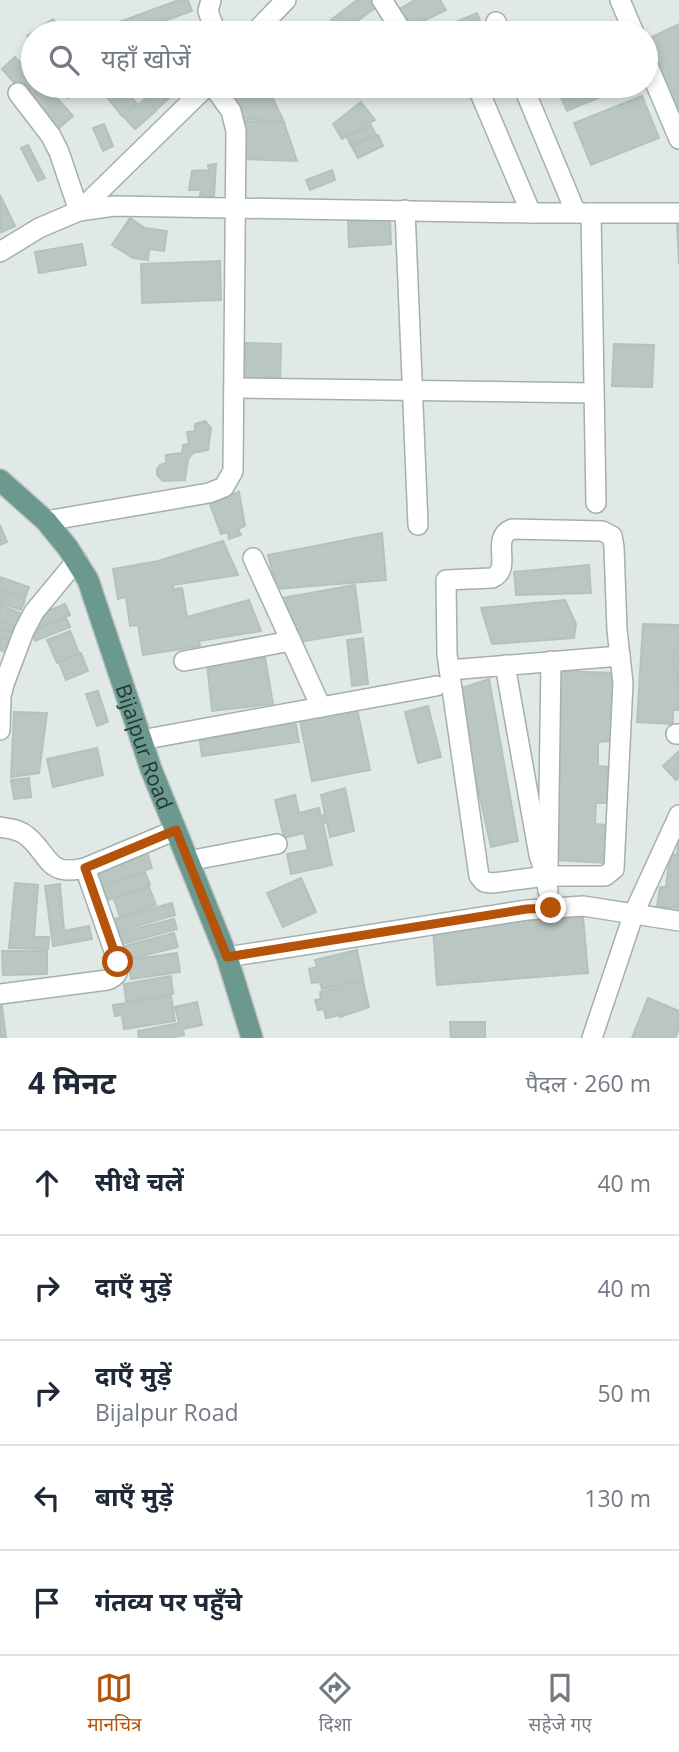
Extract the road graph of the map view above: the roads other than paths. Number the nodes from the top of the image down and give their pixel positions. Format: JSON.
{"nodes":[{"id":1,"x":211,"y":0,"type":"edge"},
{"id":2,"x":286,"y":0,"type":"edge"},
{"id":3,"x":382,"y":0,"type":"edge"},
{"id":4,"x":620,"y":0,"type":"edge"},
{"id":5,"x":212,"y":21,"type":"edge"},
{"id":6,"x":266,"y":21,"type":"edge"},
{"id":7,"x":395,"y":21,"type":"edge"},
{"id":8,"x":629,"y":21,"type":"edge"},
{"id":9,"x":658,"y":89,"type":"edge"},
{"id":10,"x":18,"y":93,"type":"dead end"},
{"id":11,"x":21,"y":97,"type":"edge"},
{"id":12,"x":22,"y":98,"type":"edge"},
{"id":13,"x":194,"y":98,"type":"edge"},
{"id":14,"x":222,"y":98,"type":"edge"},
{"id":15,"x":482,"y":98,"type":"edge"},
{"id":16,"x":529,"y":98,"type":"edge"},
{"id":17,"x":679,"y":139,"type":"edge"},
{"id":18,"x":235,"y":208,"type":"junction"},
{"id":19,"x":405,"y":210,"type":"junction"},
{"id":20,"x":79,"y":211,"type":"junction"},
{"id":21,"x":531,"y":213,"type":"junction"},
{"id":22,"x":584,"y":213,"type":"junction"},
{"id":23,"x":679,"y":213,"type":"edge"},
{"id":24,"x":0,"y":252,"type":"edge"},
{"id":25,"x":234,"y":388,"type":"junction"},
{"id":26,"x":412,"y":390,"type":"junction"},
{"id":27,"x":594,"y":393,"type":"junction"},
{"id":28,"x":0,"y":480,"type":"edge"},
{"id":29,"x":596,"y":503,"type":"dead end"},
{"id":30,"x":46,"y":521,"type":"junction"},
{"id":31,"x":418,"y":525,"type":"dead end"},
{"id":32,"x":253,"y":558,"type":"dead end"},
{"id":33,"x":77,"y":560,"type":"junction"},
{"id":34,"x":291,"y":640,"type":"junction"},
{"id":35,"x":620,"y":656,"type":"junction"},
{"id":36,"x":6,"y":659,"type":"edge"},
{"id":37,"x":184,"y":661,"type":"dead end"},
{"id":38,"x":551,"y":662,"type":"junction"},
{"id":39,"x":505,"y":665,"type":"junction"},
{"id":40,"x":450,"y":670,"type":"junction"},
{"id":41,"x":436,"y":686,"type":"dead end"},
{"id":42,"x":321,"y":707,"type":"junction"},
{"id":43,"x":0,"y":730,"type":"edge"},
{"id":44,"x":141,"y":740,"type":"junction"},
{"id":45,"x":679,"y":815,"type":"edge"},
{"id":46,"x":0,"y":827,"type":"edge"},
{"id":47,"x":176,"y":830,"type":"junction"},
{"id":48,"x":277,"y":844,"type":"dead end"},
{"id":49,"x":188,"y":861,"type":"junction"},
{"id":50,"x":85,"y":868,"type":"junction"},
{"id":51,"x":549,"y":894,"type":"junction"},
{"id":52,"x":634,"y":913,"type":"junction"},
{"id":53,"x":679,"y":921,"type":"edge"},
{"id":54,"x":227,"y":957,"type":"junction"},
{"id":55,"x":0,"y":993,"type":"edge"},
{"id":56,"x":252,"y":1038,"type":"edge"},
{"id":57,"x":592,"y":1038,"type":"edge"}],
"edges":[{"from":1,"to":5,"type":"street"},
{"from":2,"to":6,"type":"street"},
{"from":3,"to":7,"type":"street"},
{"from":4,"to":8,"type":"street"},
{"from":9,"to":17,"type":"street"},
{"from":10,"to":11,"type":"street"},
{"from":12,"to":20,"type":"street"},
{"from":13,"to":20,"type":"street"},
{"from":14,"to":18,"type":"street"},
{"from":15,"to":21,"type":"street"},
{"from":16,"to":22,"type":"street"},
{"from":18,"to":19,"type":"street"},
{"from":18,"to":20,"type":"street"},
{"from":18,"to":25,"type":"street"},
{"from":19,"to":21,"type":"street"},
{"from":19,"to":26,"type":"street"},
{"from":20,"to":24,"type":"street"},
{"from":21,"to":22,"type":"street"},
{"from":22,"to":23,"type":"street"},
{"from":22,"to":27,"type":"street"},
{"from":25,"to":26,"type":"street"},
{"from":25,"to":30,"type":"street"},
{"from":26,"to":27,"type":"street"},
{"from":26,"to":31,"type":"street"},
{"from":27,"to":29,"type":"street"},
{"from":28,"to":30,"type":"main road","name":"Bijalpur Road"},
{"from":30,"to":33,"type":"main road","name":"Bijalpur Road"},
{"from":32,"to":34,"type":"street"},
{"from":33,"to":36,"type":"street"},
{"from":33,"to":44,"type":"main road","name":"Bijalpur Road"},
{"from":34,"to":37,"type":"street"},
{"from":34,"to":42,"type":"street"},
{"from":35,"to":38,"type":"street"},
{"from":35,"to":40,"type":"street"},
{"from":35,"to":51,"type":"street"},
{"from":36,"to":43,"type":"street"},
{"from":38,"to":39,"type":"street"},
{"from":38,"to":51,"type":"street"},
{"from":39,"to":40,"type":"street"},
{"from":39,"to":51,"type":"street"},
{"from":40,"to":51,"type":"street"},
{"from":41,"to":42,"type":"street"},
{"from":42,"to":44,"type":"street"},
{"from":44,"to":47,"type":"main road","name":"Bijalpur Road"},
{"from":45,"to":52,"type":"street"},
{"from":46,"to":50,"type":"street"},
{"from":47,"to":49,"type":"main road","name":"Bijalpur Road"},
{"from":47,"to":50,"type":"street"},
{"from":48,"to":49,"type":"street"},
{"from":49,"to":54,"type":"main road","name":"Bijalpur Road"},
{"from":50,"to":55,"type":"street"},
{"from":51,"to":52,"type":"street"},
{"from":51,"to":54,"type":"street"},
{"from":52,"to":53,"type":"street"},
{"from":52,"to":57,"type":"street"},
{"from":54,"to":56,"type":"main road","name":"Bijalpur Road"}]}
